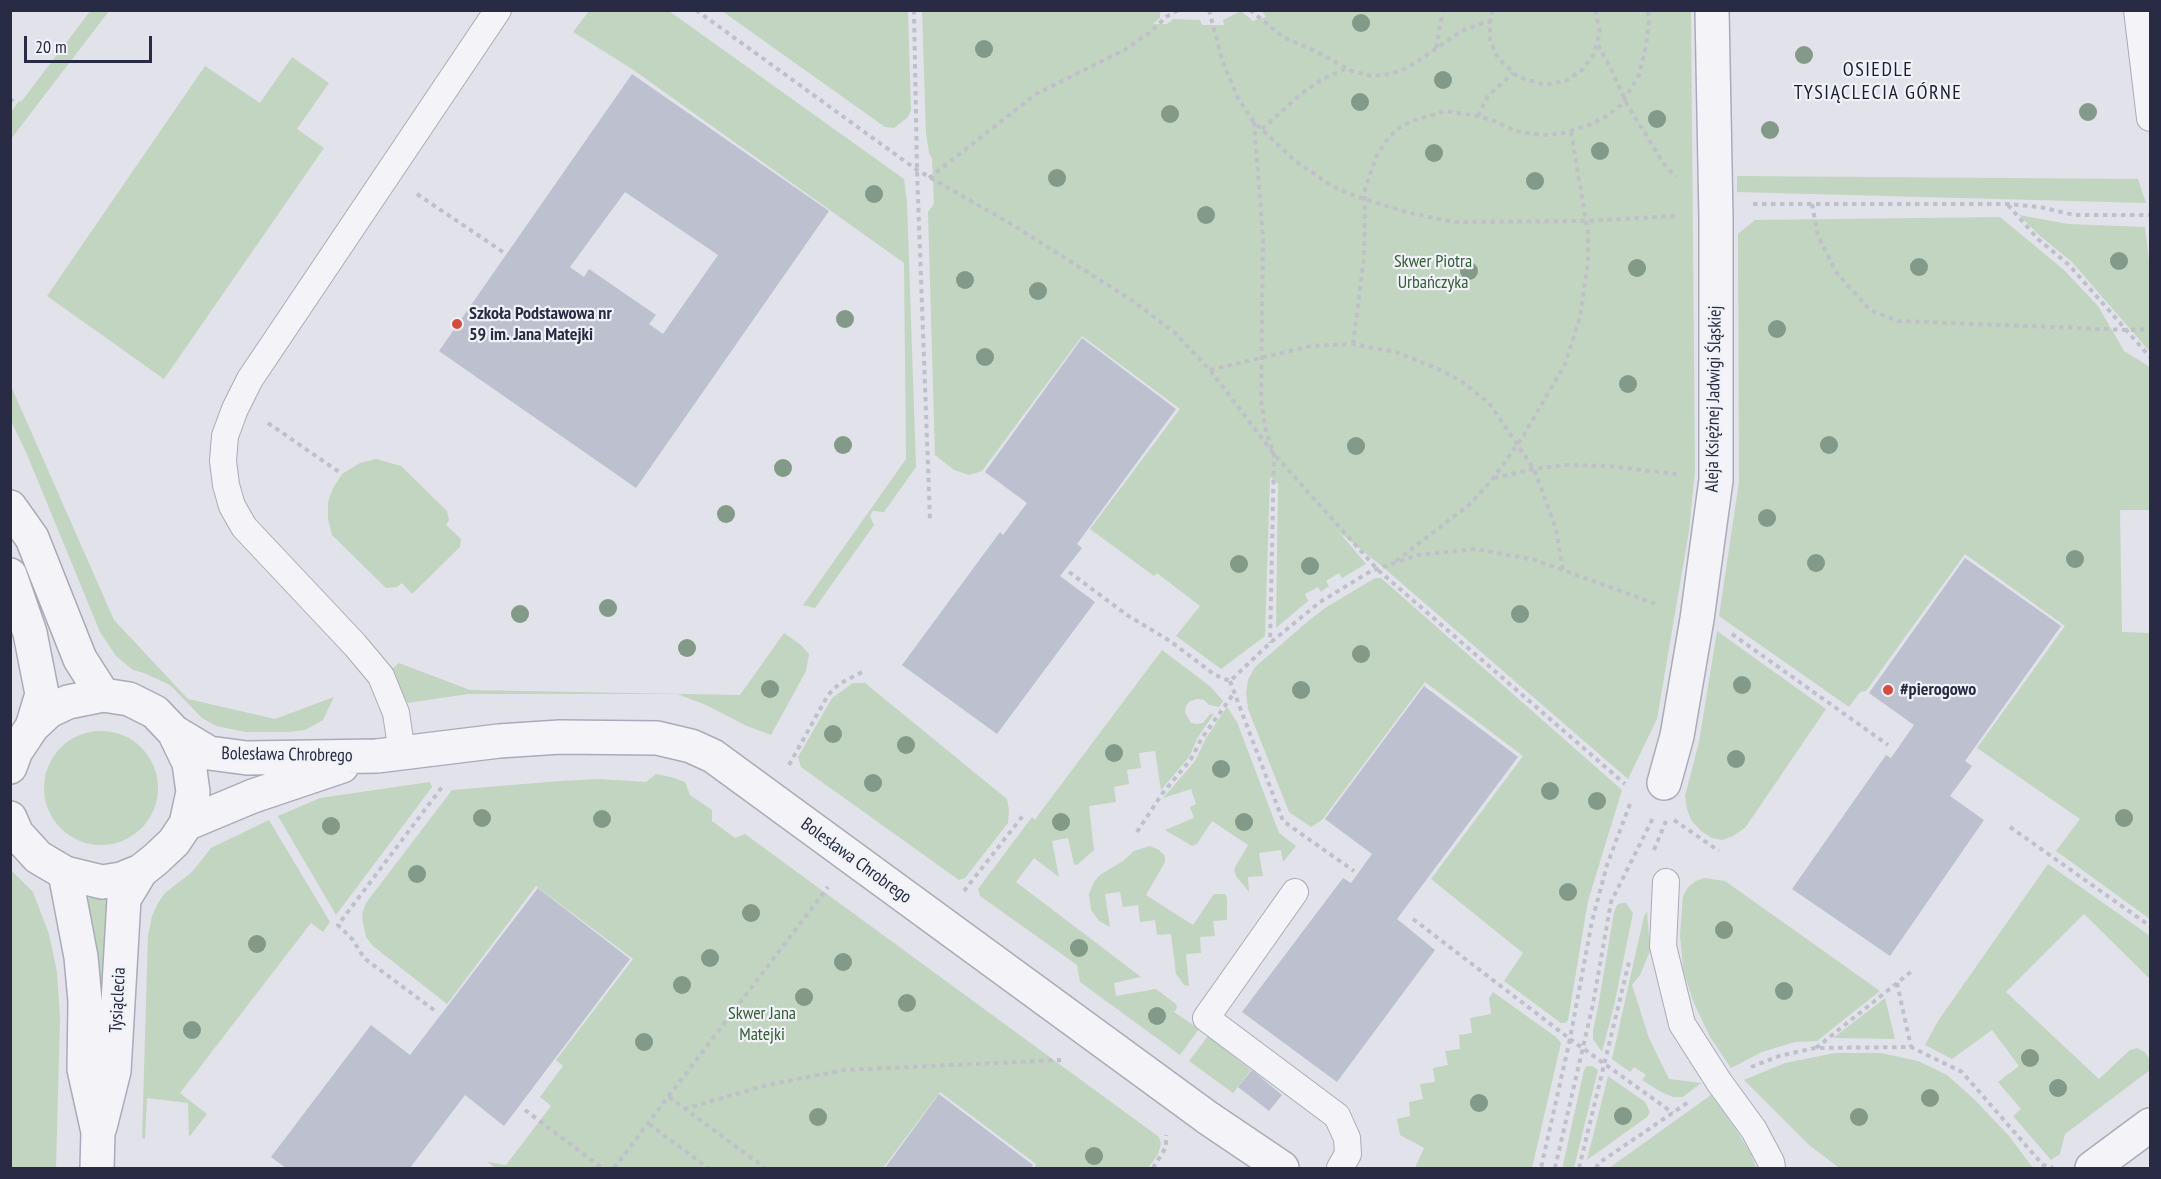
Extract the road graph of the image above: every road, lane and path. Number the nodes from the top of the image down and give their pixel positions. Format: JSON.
{"nodes":[{"id":1,"x":498,"y":10,"type":"edge"},
{"id":2,"x":696,"y":10,"type":"edge"},
{"id":3,"x":914,"y":10,"type":"edge"},
{"id":4,"x":1178,"y":10,"type":"edge"},
{"id":5,"x":1209,"y":10,"type":"edge"},
{"id":6,"x":1250,"y":10,"type":"edge"},
{"id":7,"x":1443,"y":10,"type":"edge"},
{"id":8,"x":1493,"y":10,"type":"edge"},
{"id":9,"x":1595,"y":10,"type":"edge"},
{"id":10,"x":1648,"y":10,"type":"edge"},
{"id":11,"x":1712,"y":10,"type":"edge"},
{"id":12,"x":2138,"y":10,"type":"edge"},
{"id":13,"x":1490,"y":22,"type":"junction"},
{"id":14,"x":1598,"y":45,"type":"junction"},
{"id":15,"x":1436,"y":48,"type":"junction"},
{"id":16,"x":1346,"y":68,"type":"junction"},
{"id":17,"x":1512,"y":73,"type":"junction"},
{"id":18,"x":14,"y":98,"type":"dead end"},
{"id":19,"x":1625,"y":99,"type":"junction"},
{"id":20,"x":10,"y":102,"type":"edge"},
{"id":21,"x":1478,"y":116,"type":"junction"},
{"id":22,"x":2151,"y":118,"type":"edge"},
{"id":23,"x":1253,"y":121,"type":"junction"},
{"id":24,"x":1262,"y":129,"type":"junction"},
{"id":25,"x":1571,"y":131,"type":"junction"},
{"id":26,"x":917,"y":170,"type":"junction"},
{"id":27,"x":929,"y":178,"type":"junction"},
{"id":28,"x":422,"y":197,"type":"dead end"},
{"id":29,"x":1363,"y":199,"type":"junction"},
{"id":30,"x":1812,"y":204,"type":"junction"},
{"id":31,"x":2008,"y":204,"type":"junction"},
{"id":32,"x":1716,"y":211,"type":"junction"},
{"id":33,"x":2151,"y":214,"type":"edge"},
{"id":34,"x":1585,"y":221,"type":"junction"},
{"id":35,"x":506,"y":254,"type":"dead end"},
{"id":36,"x":2151,"y":329,"type":"edge"},
{"id":37,"x":2128,"y":330,"type":"junction"},
{"id":38,"x":1353,"y":344,"type":"junction"},
{"id":39,"x":1262,"y":356,"type":"junction"},
{"id":40,"x":2151,"y":357,"type":"edge"},
{"id":41,"x":1210,"y":370,"type":"junction"},
{"id":42,"x":238,"y":403,"type":"junction"},
{"id":43,"x":1518,"y":444,"type":"junction"},
{"id":44,"x":1274,"y":453,"type":"junction"},
{"id":45,"x":1534,"y":469,"type":"junction"},
{"id":46,"x":342,"y":474,"type":"dead end"},
{"id":47,"x":1493,"y":478,"type":"junction"},
{"id":48,"x":1716,"y":480,"type":"junction"},
{"id":49,"x":10,"y":507,"type":"edge"},
{"id":50,"x":930,"y":519,"type":"dead end"},
{"id":51,"x":1392,"y":563,"type":"junction"},
{"id":52,"x":1378,"y":570,"type":"junction"},
{"id":53,"x":1563,"y":570,"type":"junction"},
{"id":54,"x":1069,"y":572,"type":"dead end"},
{"id":55,"x":10,"y":575,"type":"edge"},
{"id":56,"x":1697,"y":619,"type":"junction"},
{"id":57,"x":1270,"y":643,"type":"junction"},
{"id":58,"x":866,"y":670,"type":"dead end"},
{"id":59,"x":1230,"y":681,"type":"junction"},
{"id":60,"x":1234,"y":692,"type":"junction"},
{"id":61,"x":103,"y":695,"type":"junction"},
{"id":62,"x":32,"y":727,"type":"junction"},
{"id":63,"x":174,"y":732,"type":"junction"},
{"id":64,"x":1888,"y":745,"type":"dead end"},
{"id":65,"x":402,"y":753,"type":"junction"},
{"id":66,"x":370,"y":756,"type":"junction"},
{"id":67,"x":788,"y":765,"type":"dead end"},
{"id":68,"x":10,"y":767,"type":"edge"},
{"id":69,"x":446,"y":780,"type":"dead end"},
{"id":70,"x":1664,"y":783,"type":"junction"},
{"id":71,"x":1626,"y":785,"type":"dead end"},
{"id":72,"x":1631,"y":802,"type":"dead end"},
{"id":73,"x":1025,"y":813,"type":"dead end"},
{"id":74,"x":10,"y":818,"type":"edge"},
{"id":75,"x":1674,"y":820,"type":"dead end"},
{"id":76,"x":186,"y":824,"type":"junction"},
{"id":77,"x":2010,"y":827,"type":"dead end"},
{"id":78,"x":1137,"y":832,"type":"dead end"},
{"id":79,"x":1719,"y":851,"type":"dead end"},
{"id":80,"x":1651,"y":857,"type":"dead end"},
{"id":81,"x":141,"y":871,"type":"junction"},
{"id":82,"x":1354,"y":871,"type":"dead end"},
{"id":83,"x":65,"y":873,"type":"junction"},
{"id":84,"x":1666,"y":882,"type":"dead end"},
{"id":85,"x":828,"y":887,"type":"dead end"},
{"id":86,"x":964,"y":892,"type":"dead end"},
{"id":87,"x":1295,"y":892,"type":"dead end"},
{"id":88,"x":1413,"y":919,"type":"dead end"},
{"id":89,"x":2151,"y":926,"type":"edge"},
{"id":90,"x":1630,"y":958,"type":"dead end"},
{"id":91,"x":1912,"y":971,"type":"dead end"},
{"id":92,"x":1897,"y":983,"type":"junction"},
{"id":93,"x":434,"y":1010,"type":"dead end"},
{"id":94,"x":1570,"y":1039,"type":"junction"},
{"id":95,"x":1911,"y":1047,"type":"junction"},
{"id":96,"x":1583,"y":1048,"type":"junction"},
{"id":97,"x":1815,"y":1048,"type":"junction"},
{"id":98,"x":1065,"y":1060,"type":"dead end"},
{"id":99,"x":1605,"y":1065,"type":"junction"},
{"id":100,"x":1719,"y":1082,"type":"junction"},
{"id":101,"x":669,"y":1097,"type":"junction"},
{"id":102,"x":684,"y":1108,"type":"junction"},
{"id":103,"x":525,"y":1110,"type":"dead end"},
{"id":104,"x":1673,"y":1113,"type":"junction"},
{"id":105,"x":649,"y":1124,"type":"junction"},
{"id":106,"x":2151,"y":1125,"type":"edge"},
{"id":107,"x":98,"y":1132,"type":"junction"},
{"id":108,"x":1166,"y":1135,"type":"dead end"},
{"id":109,"x":1777,"y":1166,"type":"edge"},
{"id":110,"x":97,"y":1168,"type":"edge"},
{"id":111,"x":602,"y":1168,"type":"edge"},
{"id":112,"x":614,"y":1168,"type":"edge"},
{"id":113,"x":708,"y":1168,"type":"edge"},
{"id":114,"x":765,"y":1168,"type":"edge"},
{"id":115,"x":1153,"y":1168,"type":"edge"},
{"id":116,"x":1282,"y":1168,"type":"edge"},
{"id":117,"x":1340,"y":1168,"type":"edge"},
{"id":118,"x":1541,"y":1168,"type":"edge"},
{"id":119,"x":1555,"y":1168,"type":"edge"},
{"id":120,"x":1579,"y":1168,"type":"edge"},
{"id":121,"x":1596,"y":1168,"type":"edge"},
{"id":122,"x":2053,"y":1168,"type":"edge"},
{"id":123,"x":2092,"y":1168,"type":"edge"}],
"edges":[{"from":1,"to":42,"type":"lane"},
{"from":2,"to":26,"type":"path"},
{"from":3,"to":26,"type":"path"},
{"from":4,"to":27,"type":"path"},
{"from":5,"to":23,"type":"path"},
{"from":6,"to":16,"type":"path"},
{"from":7,"to":15,"type":"path"},
{"from":8,"to":13,"type":"path"},
{"from":9,"to":14,"type":"path"},
{"from":10,"to":19,"type":"path"},
{"from":11,"to":32,"type":"street","name":"Aleja Księżnej Jadwigi Śląskiej"},
{"from":12,"to":22,"type":"lane"},
{"from":13,"to":15,"type":"path"},
{"from":13,"to":17,"type":"path"},
{"from":14,"to":17,"type":"path"},
{"from":14,"to":19,"type":"path"},
{"from":15,"to":16,"type":"path"},
{"from":16,"to":24,"type":"path"},
{"from":17,"to":21,"type":"path"},
{"from":18,"to":20,"type":"path"},
{"from":19,"to":25,"type":"path"},
{"from":19,"to":32,"type":"path"},
{"from":21,"to":25,"type":"path"},
{"from":21,"to":29,"type":"path"},
{"from":23,"to":24,"type":"path"},
{"from":23,"to":39,"type":"path"},
{"from":24,"to":29,"type":"path"},
{"from":25,"to":34,"type":"path"},
{"from":26,"to":27,"type":"path"},
{"from":26,"to":50,"type":"path"},
{"from":27,"to":41,"type":"path"},
{"from":28,"to":35,"type":"path"},
{"from":29,"to":34,"type":"path"},
{"from":29,"to":38,"type":"path"},
{"from":30,"to":31,"type":"path"},
{"from":30,"to":32,"type":"path"},
{"from":30,"to":37,"type":"path"},
{"from":31,"to":33,"type":"path"},
{"from":31,"to":37,"type":"path"},
{"from":32,"to":34,"type":"path"},
{"from":32,"to":48,"type":"street","name":"Aleja Księżnej Jadwigi Śląskiej"},
{"from":34,"to":43,"type":"path"},
{"from":36,"to":37,"type":"path"},
{"from":37,"to":40,"type":"path"},
{"from":38,"to":39,"type":"path"},
{"from":38,"to":43,"type":"path"},
{"from":39,"to":41,"type":"path"},
{"from":39,"to":44,"type":"path"},
{"from":41,"to":44,"type":"path"},
{"from":42,"to":46,"type":"path"},
{"from":42,"to":65,"type":"lane"},
{"from":43,"to":45,"type":"path"},
{"from":43,"to":47,"type":"path"},
{"from":44,"to":52,"type":"path"},
{"from":44,"to":57,"type":"path"},
{"from":45,"to":47,"type":"path"},
{"from":45,"to":48,"type":"path"},
{"from":45,"to":53,"type":"path"},
{"from":47,"to":51,"type":"path"},
{"from":48,"to":56,"type":"street","name":"Aleja Księżnej Jadwigi Śląskiej"},
{"from":49,"to":61,"type":"street"},
{"from":51,"to":52,"type":"path"},
{"from":51,"to":53,"type":"path"},
{"from":52,"to":57,"type":"path"},
{"from":52,"to":71,"type":"path"},
{"from":53,"to":56,"type":"path"},
{"from":54,"to":59,"type":"path"},
{"from":55,"to":62,"type":"street"},
{"from":56,"to":64,"type":"path"},
{"from":56,"to":70,"type":"street","name":"Aleja Księżnej Jadwigi Śląskiej"},
{"from":57,"to":59,"type":"path"},
{"from":58,"to":67,"type":"path"},
{"from":59,"to":60,"type":"path"},
{"from":60,"to":78,"type":"path"},
{"from":60,"to":82,"type":"path"},
{"from":61,"to":62,"type":"street"},
{"from":61,"to":63,"type":"street"},
{"from":62,"to":68,"type":"street"},
{"from":63,"to":66,"type":"street","name":"Bolesława Chrobrego"},
{"from":63,"to":76,"type":"street"},
{"from":65,"to":66,"type":"street","name":"Bolesława Chrobrego"},
{"from":65,"to":116,"type":"street","name":"Bolesława Chrobrego"},
{"from":66,"to":76,"type":"street","name":"Bolesława Chrobrego"},
{"from":69,"to":93,"type":"path"},
{"from":70,"to":80,"type":"path"},
{"from":70,"to":96,"type":"path"},
{"from":72,"to":94,"type":"path"},
{"from":73,"to":86,"type":"path"},
{"from":74,"to":83,"type":"street"},
{"from":75,"to":79,"type":"path"},
{"from":76,"to":81,"type":"street"},
{"from":77,"to":89,"type":"path"},
{"from":81,"to":83,"type":"street"},
{"from":81,"to":107,"type":"street","name":"Tysiąclecia"},
{"from":83,"to":107,"type":"street","name":"Tysiąclecia"},
{"from":84,"to":100,"type":"lane"},
{"from":85,"to":101,"type":"path"},
{"from":87,"to":117,"type":"lane"},
{"from":88,"to":94,"type":"path"},
{"from":90,"to":99,"type":"path"},
{"from":91,"to":92,"type":"path"},
{"from":92,"to":95,"type":"path"},
{"from":92,"to":97,"type":"path"},
{"from":94,"to":96,"type":"path"},
{"from":94,"to":118,"type":"path"},
{"from":95,"to":97,"type":"path"},
{"from":95,"to":122,"type":"path"},
{"from":96,"to":99,"type":"path"},
{"from":96,"to":119,"type":"path"},
{"from":97,"to":100,"type":"path"},
{"from":98,"to":102,"type":"path"},
{"from":99,"to":104,"type":"path"},
{"from":99,"to":120,"type":"path"},
{"from":100,"to":104,"type":"path"},
{"from":100,"to":109,"type":"lane"},
{"from":101,"to":102,"type":"path"},
{"from":101,"to":105,"type":"path"},
{"from":102,"to":114,"type":"path"},
{"from":103,"to":111,"type":"path"},
{"from":104,"to":121,"type":"path"},
{"from":105,"to":112,"type":"path"},
{"from":105,"to":113,"type":"path"},
{"from":106,"to":123,"type":"street"},
{"from":107,"to":110,"type":"street","name":"Tysiąclecia"},
{"from":108,"to":115,"type":"path"}]}
